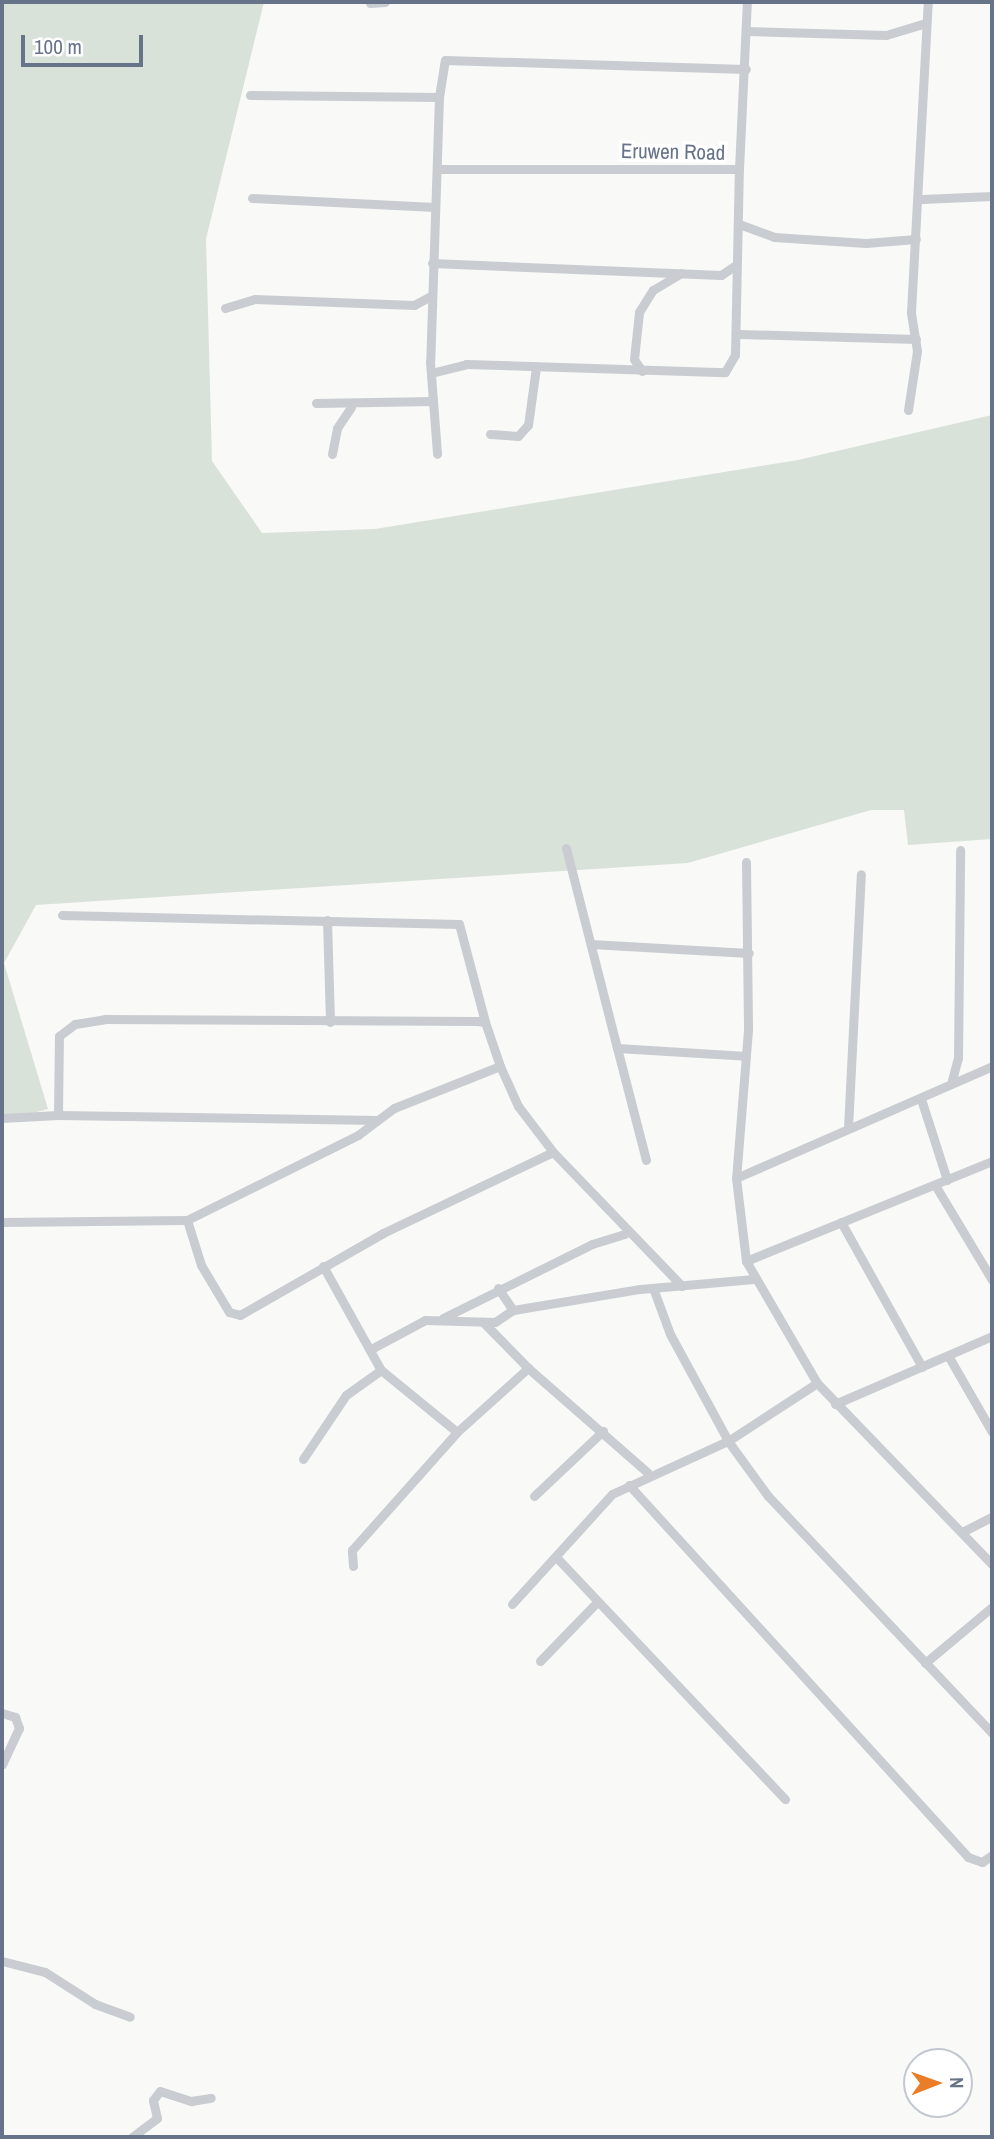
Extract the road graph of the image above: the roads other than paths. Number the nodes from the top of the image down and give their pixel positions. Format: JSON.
{"nodes":[{"id":1,"x":385,"y":2,"type":"edge"},
{"id":2,"x":747,"y":2,"type":"edge"},
{"id":3,"x":928,"y":2,"type":"edge"},
{"id":4,"x":370,"y":3,"type":"edge"},
{"id":5,"x":926,"y":23,"type":"junction"},
{"id":6,"x":747,"y":31,"type":"junction"},
{"id":7,"x":746,"y":69,"type":"junction"},
{"id":8,"x":250,"y":95,"type":"dead end"},
{"id":9,"x":439,"y":97,"type":"junction"},
{"id":10,"x":438,"y":169,"type":"junction"},
{"id":11,"x":739,"y":169,"type":"junction"},
{"id":12,"x":992,"y":196,"type":"edge"},
{"id":13,"x":252,"y":198,"type":"dead end"},
{"id":14,"x":922,"y":200,"type":"junction"},
{"id":15,"x":435,"y":207,"type":"junction"},
{"id":16,"x":739,"y":224,"type":"junction"},
{"id":17,"x":916,"y":239,"type":"junction"},
{"id":18,"x":432,"y":263,"type":"junction"},
{"id":19,"x":736,"y":265,"type":"junction"},
{"id":20,"x":681,"y":273,"type":"junction"},
{"id":21,"x":431,"y":296,"type":"junction"},
{"id":22,"x":225,"y":308,"type":"dead end"},
{"id":23,"x":740,"y":334,"type":"dead end"},
{"id":24,"x":916,"y":339,"type":"junction"},
{"id":25,"x":536,"y":366,"type":"junction"},
{"id":26,"x":431,"y":373,"type":"junction"},
{"id":27,"x":646,"y":373,"type":"junction"},
{"id":28,"x":433,"y":401,"type":"junction"},
{"id":29,"x":316,"y":403,"type":"dead end"},
{"id":30,"x":351,"y":407,"type":"junction"},
{"id":31,"x":908,"y":410,"type":"dead end"},
{"id":32,"x":489,"y":434,"type":"dead end"},
{"id":33,"x":332,"y":454,"type":"dead end"},
{"id":34,"x":437,"y":454,"type":"dead end"},
{"id":35,"x":566,"y":848,"type":"dead end"},
{"id":36,"x":960,"y":850,"type":"dead end"},
{"id":37,"x":746,"y":862,"type":"dead end"},
{"id":38,"x":861,"y":873,"type":"dead end"},
{"id":39,"x":62,"y":915,"type":"dead end"},
{"id":40,"x":327,"y":920,"type":"junction"},
{"id":41,"x":591,"y":944,"type":"junction"},
{"id":42,"x":749,"y":953,"type":"junction"},
{"id":43,"x":485,"y":1022,"type":"junction"},
{"id":44,"x":330,"y":1023,"type":"junction"},
{"id":45,"x":617,"y":1048,"type":"junction"},
{"id":46,"x":746,"y":1056,"type":"junction"},
{"id":47,"x":500,"y":1066,"type":"junction"},
{"id":48,"x":992,"y":1066,"type":"edge"},
{"id":49,"x":950,"y":1082,"type":"junction"},
{"id":50,"x":921,"y":1099,"type":"junction"},
{"id":51,"x":58,"y":1115,"type":"junction"},
{"id":52,"x":2,"y":1118,"type":"edge"},
{"id":53,"x":376,"y":1120,"type":"junction"},
{"id":54,"x":848,"y":1128,"type":"junction"},
{"id":55,"x":553,"y":1152,"type":"junction"},
{"id":56,"x":646,"y":1160,"type":"dead end"},
{"id":57,"x":992,"y":1161,"type":"edge"},
{"id":58,"x":736,"y":1178,"type":"junction"},
{"id":59,"x":947,"y":1180,"type":"junction"},
{"id":60,"x":935,"y":1185,"type":"junction"},
{"id":61,"x":187,"y":1220,"type":"junction"},
{"id":62,"x":2,"y":1222,"type":"edge"},
{"id":63,"x":841,"y":1222,"type":"junction"},
{"id":64,"x":625,"y":1234,"type":"junction"},
{"id":65,"x":746,"y":1261,"type":"junction"},
{"id":66,"x":323,"y":1266,"type":"junction"},
{"id":67,"x":754,"y":1279,"type":"junction"},
{"id":68,"x":992,"y":1280,"type":"edge"},
{"id":69,"x":682,"y":1286,"type":"junction"},
{"id":70,"x":498,"y":1288,"type":"junction"},
{"id":71,"x":653,"y":1288,"type":"junction"},
{"id":72,"x":513,"y":1310,"type":"junction"},
{"id":73,"x":441,"y":1319,"type":"junction"},
{"id":74,"x":484,"y":1323,"type":"junction"},
{"id":75,"x":992,"y":1336,"type":"edge"},
{"id":76,"x":371,"y":1349,"type":"junction"},
{"id":77,"x":950,"y":1359,"type":"junction"},
{"id":78,"x":922,"y":1367,"type":"junction"},
{"id":79,"x":528,"y":1368,"type":"junction"},
{"id":80,"x":381,"y":1370,"type":"junction"},
{"id":81,"x":817,"y":1383,"type":"junction"},
{"id":82,"x":835,"y":1404,"type":"junction"},
{"id":83,"x":603,"y":1431,"type":"junction"},
{"id":84,"x":457,"y":1432,"type":"junction"},
{"id":85,"x":992,"y":1432,"type":"edge"},
{"id":86,"x":728,"y":1441,"type":"junction"},
{"id":87,"x":303,"y":1459,"type":"dead end"},
{"id":88,"x":648,"y":1474,"type":"junction"},
{"id":89,"x":629,"y":1485,"type":"junction"},
{"id":90,"x":534,"y":1496,"type":"dead end"},
{"id":91,"x":992,"y":1517,"type":"edge"},
{"id":92,"x":962,"y":1532,"type":"junction"},
{"id":93,"x":557,"y":1558,"type":"junction"},
{"id":94,"x":992,"y":1564,"type":"edge"},
{"id":95,"x":353,"y":1566,"type":"dead end"},
{"id":96,"x":597,"y":1602,"type":"junction"},
{"id":97,"x":512,"y":1604,"type":"dead end"},
{"id":98,"x":992,"y":1607,"type":"edge"},
{"id":99,"x":540,"y":1661,"type":"dead end"},
{"id":100,"x":925,"y":1664,"type":"junction"},
{"id":101,"x":2,"y":1713,"type":"edge"},
{"id":102,"x":992,"y":1733,"type":"edge"},
{"id":103,"x":2,"y":1764,"type":"edge"},
{"id":104,"x":785,"y":1799,"type":"dead end"},
{"id":105,"x":992,"y":1855,"type":"edge"},
{"id":106,"x":2,"y":1961,"type":"edge"},
{"id":107,"x":130,"y":2017,"type":"dead end"},
{"id":108,"x":211,"y":2098,"type":"dead end"},
{"id":109,"x":132,"y":2137,"type":"edge"}],
"edges":[{"from":1,"to":4,"type":"street"},
{"from":2,"to":6,"type":"street","name":"Eruwen Road"},
{"from":3,"to":5,"type":"street"},
{"from":5,"to":6,"type":"street"},
{"from":5,"to":14,"type":"street"},
{"from":6,"to":7,"type":"street","name":"Eruwen Road"},
{"from":7,"to":9,"type":"street"},
{"from":7,"to":11,"type":"street","name":"Eruwen Road"},
{"from":8,"to":9,"type":"street"},
{"from":9,"to":10,"type":"street"},
{"from":10,"to":11,"type":"street","name":"Eruwen Road"},
{"from":10,"to":15,"type":"street"},
{"from":11,"to":16,"type":"street"},
{"from":12,"to":14,"type":"street"},
{"from":13,"to":15,"type":"street"},
{"from":14,"to":17,"type":"street"},
{"from":15,"to":18,"type":"street"},
{"from":16,"to":17,"type":"street"},
{"from":16,"to":19,"type":"street"},
{"from":17,"to":24,"type":"street"},
{"from":18,"to":20,"type":"street"},
{"from":18,"to":21,"type":"street"},
{"from":19,"to":20,"type":"street"},
{"from":19,"to":27,"type":"street"},
{"from":20,"to":27,"type":"street"},
{"from":21,"to":22,"type":"street"},
{"from":21,"to":26,"type":"street"},
{"from":23,"to":24,"type":"street"},
{"from":24,"to":31,"type":"street"},
{"from":25,"to":26,"type":"street"},
{"from":25,"to":27,"type":"street"},
{"from":25,"to":32,"type":"street"},
{"from":26,"to":28,"type":"street"},
{"from":28,"to":30,"type":"street"},
{"from":28,"to":34,"type":"street"},
{"from":29,"to":30,"type":"street"},
{"from":30,"to":33,"type":"street"},
{"from":35,"to":41,"type":"street"},
{"from":36,"to":49,"type":"street"},
{"from":37,"to":42,"type":"street"},
{"from":38,"to":54,"type":"street"},
{"from":39,"to":40,"type":"street"},
{"from":40,"to":43,"type":"street"},
{"from":40,"to":44,"type":"street"},
{"from":41,"to":42,"type":"street"},
{"from":41,"to":45,"type":"street"},
{"from":42,"to":46,"type":"street"},
{"from":43,"to":44,"type":"street"},
{"from":43,"to":47,"type":"street"},
{"from":44,"to":51,"type":"street"},
{"from":45,"to":46,"type":"street"},
{"from":45,"to":56,"type":"street"},
{"from":46,"to":58,"type":"street"},
{"from":47,"to":53,"type":"street"},
{"from":47,"to":55,"type":"street"},
{"from":48,"to":49,"type":"street"},
{"from":49,"to":50,"type":"street"},
{"from":50,"to":54,"type":"street"},
{"from":50,"to":59,"type":"street"},
{"from":51,"to":52,"type":"street"},
{"from":51,"to":53,"type":"street"},
{"from":53,"to":61,"type":"street"},
{"from":54,"to":58,"type":"street"},
{"from":55,"to":64,"type":"street"},
{"from":55,"to":66,"type":"street"},
{"from":57,"to":59,"type":"street"},
{"from":58,"to":65,"type":"street"},
{"from":59,"to":60,"type":"street"},
{"from":60,"to":63,"type":"street"},
{"from":60,"to":68,"type":"street"},
{"from":61,"to":62,"type":"street"},
{"from":61,"to":66,"type":"street"},
{"from":63,"to":65,"type":"street"},
{"from":63,"to":78,"type":"street"},
{"from":64,"to":69,"type":"street"},
{"from":64,"to":70,"type":"street"},
{"from":65,"to":67,"type":"street"},
{"from":66,"to":76,"type":"street"},
{"from":67,"to":69,"type":"street"},
{"from":67,"to":81,"type":"street"},
{"from":69,"to":71,"type":"street"},
{"from":70,"to":72,"type":"street"},
{"from":70,"to":73,"type":"street"},
{"from":71,"to":72,"type":"street"},
{"from":71,"to":86,"type":"street"},
{"from":72,"to":74,"type":"street"},
{"from":73,"to":74,"type":"street"},
{"from":73,"to":76,"type":"street"},
{"from":74,"to":79,"type":"street"},
{"from":75,"to":77,"type":"street"},
{"from":76,"to":80,"type":"street"},
{"from":77,"to":78,"type":"street"},
{"from":77,"to":85,"type":"street"},
{"from":78,"to":82,"type":"street"},
{"from":79,"to":83,"type":"street"},
{"from":79,"to":84,"type":"street"},
{"from":80,"to":84,"type":"street"},
{"from":80,"to":87,"type":"street"},
{"from":81,"to":82,"type":"street"},
{"from":81,"to":86,"type":"street"},
{"from":82,"to":92,"type":"street"},
{"from":83,"to":88,"type":"street"},
{"from":83,"to":90,"type":"street"},
{"from":84,"to":95,"type":"street"},
{"from":86,"to":88,"type":"street"},
{"from":86,"to":100,"type":"street"},
{"from":88,"to":89,"type":"street"},
{"from":89,"to":93,"type":"street"},
{"from":89,"to":105,"type":"street"},
{"from":91,"to":92,"type":"street"},
{"from":92,"to":94,"type":"street"},
{"from":93,"to":96,"type":"street"},
{"from":93,"to":97,"type":"street"},
{"from":96,"to":99,"type":"street"},
{"from":96,"to":104,"type":"street"},
{"from":98,"to":100,"type":"street"},
{"from":100,"to":102,"type":"street"},
{"from":101,"to":103,"type":"street"},
{"from":106,"to":107,"type":"street"},
{"from":108,"to":109,"type":"street"}]}
